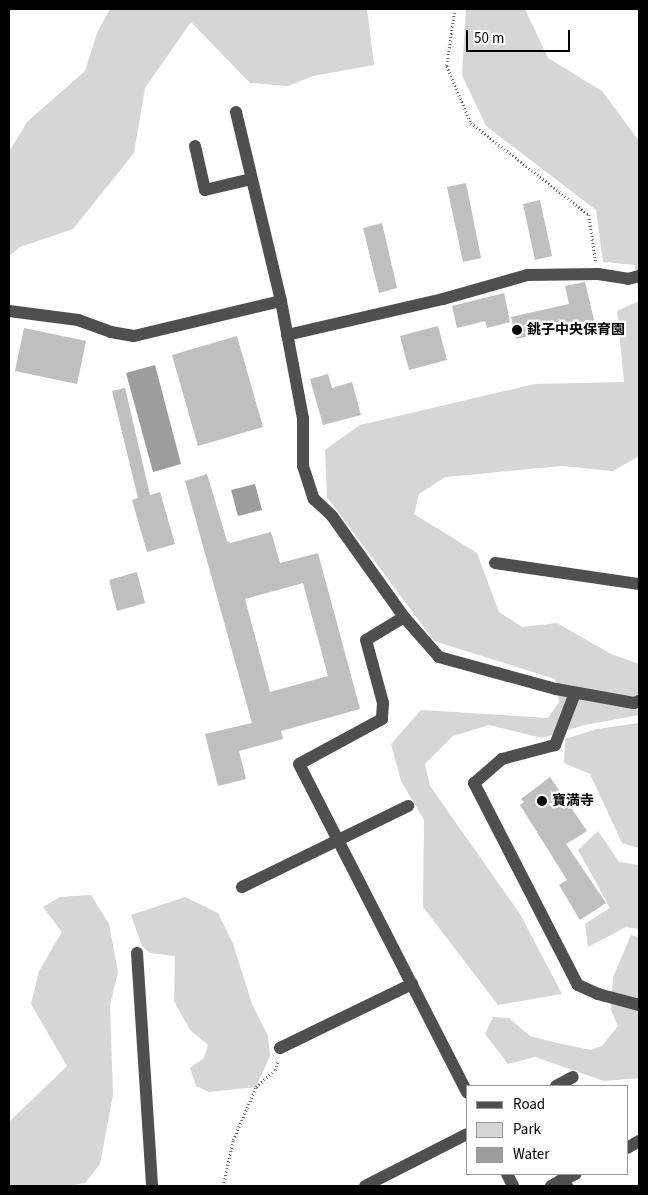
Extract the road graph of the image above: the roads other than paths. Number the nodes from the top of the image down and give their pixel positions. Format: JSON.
{"nodes":[{"id":1,"x":236,"y":112,"type":"dead end"},
{"id":2,"x":195,"y":146,"type":"dead end"},
{"id":3,"x":251,"y":179,"type":"junction"},
{"id":4,"x":639,"y":276,"type":"edge"},
{"id":5,"x":281,"y":301,"type":"junction"},
{"id":6,"x":9,"y":311,"type":"edge"},
{"id":7,"x":287,"y":335,"type":"junction"},
{"id":8,"x":495,"y":562,"type":"dead end"},
{"id":9,"x":639,"y":584,"type":"edge"},
{"id":10,"x":404,"y":618,"type":"junction"},
{"id":11,"x":575,"y":693,"type":"junction"},
{"id":12,"x":639,"y":701,"type":"edge"},
{"id":13,"x":408,"y":806,"type":"dead end"},
{"id":14,"x":338,"y":841,"type":"junction"},
{"id":15,"x":242,"y":887,"type":"dead end"},
{"id":16,"x":138,"y":952,"type":"dead end"},
{"id":17,"x":412,"y":984,"type":"junction"},
{"id":18,"x":634,"y":1004,"type":"edge"},
{"id":19,"x":280,"y":1048,"type":"road end"},
{"id":20,"x":573,"y":1077,"type":"dead end"},
{"id":21,"x":558,"y":1085,"type":"edge"},
{"id":22,"x":466,"y":1091,"type":"edge"},
{"id":23,"x":466,"y":1135,"type":"edge"},
{"id":24,"x":575,"y":1175,"type":"edge"},
{"id":25,"x":560,"y":1185,"type":"edge"},
{"id":26,"x":152,"y":1186,"type":"edge"},
{"id":27,"x":366,"y":1186,"type":"edge"}],
"edges":[{"from":1,"to":3,"type":"street"},
{"from":2,"to":3,"type":"street"},
{"from":3,"to":5,"type":"street"},
{"from":4,"to":7,"type":"street"},
{"from":5,"to":6,"type":"street"},
{"from":5,"to":7,"type":"street"},
{"from":7,"to":10,"type":"street"},
{"from":8,"to":9,"type":"street"},
{"from":10,"to":11,"type":"street"},
{"from":10,"to":14,"type":"street"},
{"from":11,"to":12,"type":"street"},
{"from":11,"to":18,"type":"street"},
{"from":13,"to":14,"type":"street"},
{"from":14,"to":15,"type":"street"},
{"from":14,"to":17,"type":"street"},
{"from":16,"to":26,"type":"street"},
{"from":17,"to":19,"type":"street"},
{"from":17,"to":22,"type":"street"},
{"from":20,"to":21,"type":"street"},
{"from":23,"to":27,"type":"street"},
{"from":24,"to":25,"type":"street"}]}
